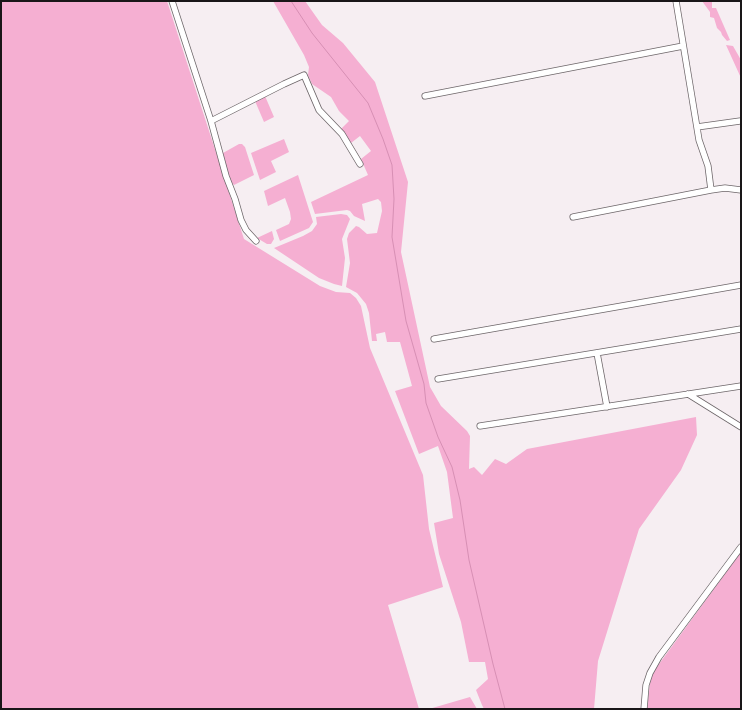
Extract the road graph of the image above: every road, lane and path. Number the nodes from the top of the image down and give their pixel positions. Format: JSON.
{"nodes":[{"id":1,"x":172,"y":1,"type":"edge"},
{"id":2,"x":676,"y":1,"type":"edge"},
{"id":3,"x":683,"y":46,"type":"junction"},
{"id":4,"x":426,"y":96,"type":"dead end"},
{"id":5,"x":740,"y":121,"type":"edge"},
{"id":6,"x":212,"y":122,"type":"junction"},
{"id":7,"x":697,"y":127,"type":"junction"},
{"id":8,"x":360,"y":164,"type":"dead end"},
{"id":9,"x":711,"y":190,"type":"junction"},
{"id":10,"x":741,"y":190,"type":"edge"},
{"id":11,"x":573,"y":217,"type":"dead end"},
{"id":12,"x":256,"y":241,"type":"dead end"},
{"id":13,"x":741,"y":285,"type":"edge"},
{"id":14,"x":741,"y":329,"type":"edge"},
{"id":15,"x":434,"y":339,"type":"dead end"},
{"id":16,"x":598,"y":353,"type":"junction"},
{"id":17,"x":438,"y":379,"type":"dead end"},
{"id":18,"x":741,"y":386,"type":"edge"},
{"id":19,"x":688,"y":394,"type":"junction"},
{"id":20,"x":607,"y":407,"type":"junction"},
{"id":21,"x":480,"y":426,"type":"dead end"},
{"id":22,"x":741,"y":428,"type":"edge"},
{"id":23,"x":741,"y":547,"type":"edge"},
{"id":24,"x":644,"y":709,"type":"edge"}],
"edges":[{"from":1,"to":6,"type":"street"},
{"from":2,"to":3,"type":"street"},
{"from":3,"to":4,"type":"street"},
{"from":3,"to":7,"type":"street"},
{"from":5,"to":7,"type":"street"},
{"from":6,"to":8,"type":"street"},
{"from":6,"to":12,"type":"street"},
{"from":7,"to":9,"type":"street"},
{"from":9,"to":10,"type":"street"},
{"from":9,"to":11,"type":"street"},
{"from":13,"to":15,"type":"street"},
{"from":14,"to":16,"type":"street"},
{"from":16,"to":17,"type":"street"},
{"from":16,"to":20,"type":"street"},
{"from":18,"to":19,"type":"street"},
{"from":19,"to":20,"type":"street"},
{"from":19,"to":22,"type":"street"},
{"from":20,"to":21,"type":"street"},
{"from":23,"to":24,"type":"street"}]}
